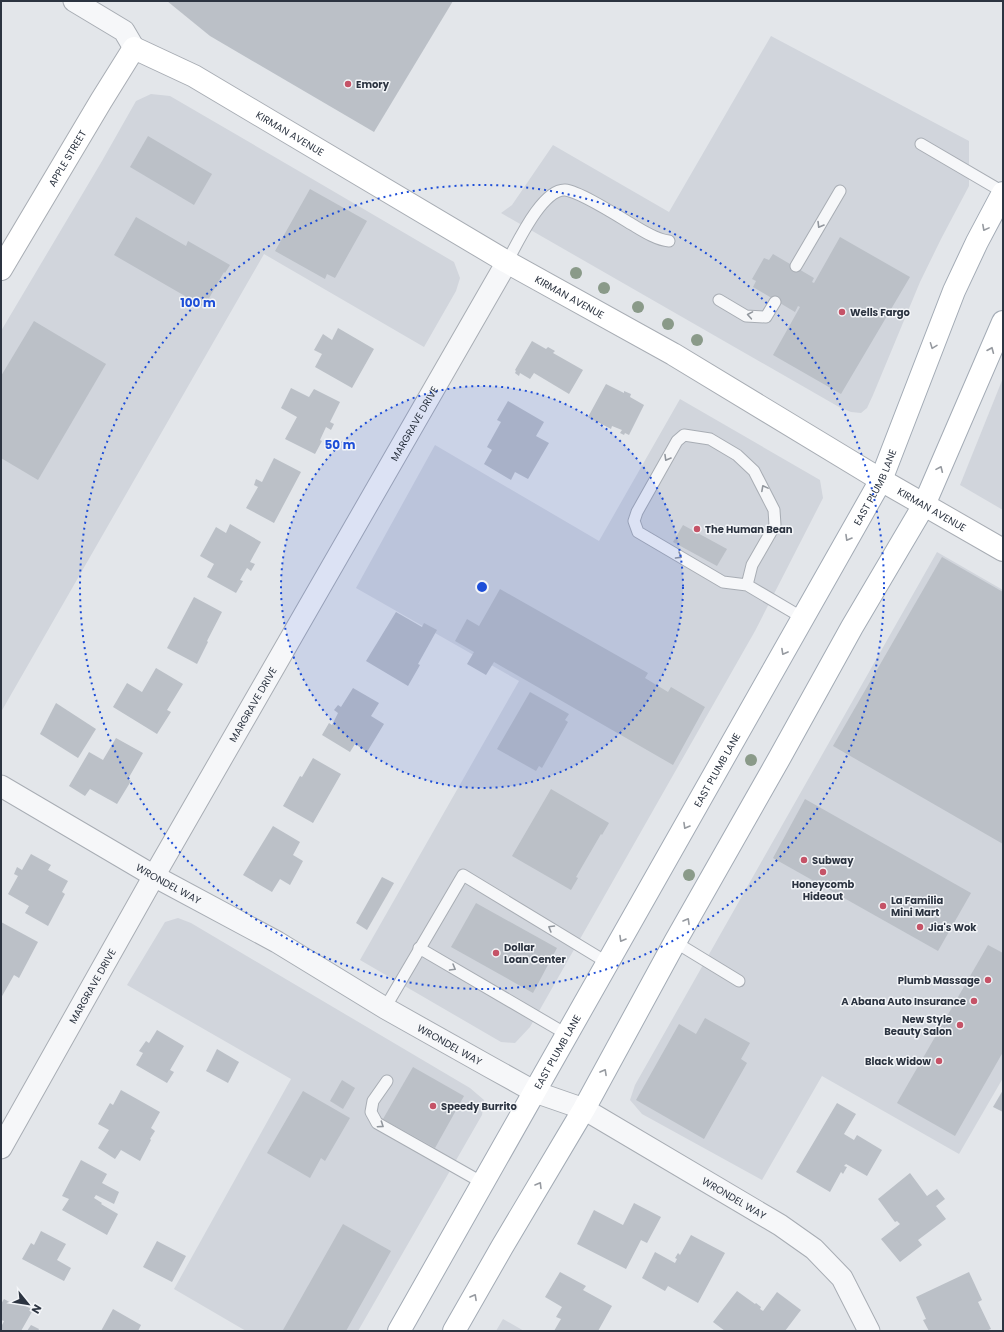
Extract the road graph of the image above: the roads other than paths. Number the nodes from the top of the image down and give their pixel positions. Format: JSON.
{"nodes":[{"id":1,"x":74,"y":1,"type":"edge"},
{"id":2,"x":134,"y":48,"type":"junction"},
{"id":3,"x":921,"y":144,"type":"dead end"},
{"id":4,"x":840,"y":191,"type":"dead end"},
{"id":5,"x":1003,"y":192,"type":"edge"},
{"id":6,"x":669,"y":241,"type":"dead end"},
{"id":7,"x":507,"y":262,"type":"junction"},
{"id":8,"x":796,"y":266,"type":"dead end"},
{"id":9,"x":1,"y":269,"type":"edge"},
{"id":10,"x":719,"y":300,"type":"dead end"},
{"id":11,"x":775,"y":302,"type":"dead end"},
{"id":12,"x":1003,"y":322,"type":"edge"},
{"id":13,"x":881,"y":480,"type":"junction"},
{"id":14,"x":924,"y":505,"type":"junction"},
{"id":15,"x":1003,"y":550,"type":"edge"},
{"id":16,"x":747,"y":585,"type":"junction"},
{"id":17,"x":803,"y":618,"type":"junction"},
{"id":18,"x":1,"y":786,"type":"edge"},
{"id":19,"x":154,"y":876,"type":"junction"},
{"id":20,"x":675,"y":942,"type":"junction"},
{"id":21,"x":420,"y":948,"type":"junction"},
{"id":22,"x":608,"y":963,"type":"junction"},
{"id":23,"x":740,"y":981,"type":"dead end"},
{"id":24,"x":385,"y":1008,"type":"junction"},
{"id":25,"x":568,"y":1035,"type":"junction"},
{"id":26,"x":387,"y":1081,"type":"dead end"},
{"id":27,"x":535,"y":1092,"type":"junction"},
{"id":28,"x":584,"y":1109,"type":"junction"},
{"id":29,"x":1,"y":1148,"type":"edge"},
{"id":30,"x":483,"y":1183,"type":"junction"},
{"id":31,"x":399,"y":1331,"type":"edge"},
{"id":32,"x":454,"y":1331,"type":"edge"},
{"id":33,"x":869,"y":1331,"type":"edge"}],
"edges":[{"from":1,"to":2,"type":"street"},
{"from":2,"to":7,"type":"main road","name":"KIRMAN AVENUE"},
{"from":2,"to":9,"type":"main road","name":"APPLE STREET"},
{"from":3,"to":5,"type":"lane"},
{"from":4,"to":8,"type":"lane","one_way":true},
{"from":5,"to":13,"type":"main road","name":"EAST PLUMB LANE","one_way":true},
{"from":6,"to":7,"type":"lane"},
{"from":7,"to":13,"type":"main road","name":"KIRMAN AVENUE"},
{"from":7,"to":19,"type":"street","name":"MARGRAVE DRIVE"},
{"from":11,"to":10,"type":"lane","one_way":true},
{"from":14,"to":12,"type":"main road","one_way":true},
{"from":13,"to":14,"type":"main road","name":"KIRMAN AVENUE"},
{"from":13,"to":17,"type":"main road","name":"EAST PLUMB LANE","one_way":true},
{"from":14,"to":15,"type":"main road","name":"KIRMAN AVENUE"},
{"from":20,"to":14,"type":"main road","one_way":true},
{"from":16,"to":16,"type":"lane","one_way":true},
{"from":16,"to":17,"type":"lane"},
{"from":17,"to":22,"type":"main road","name":"EAST PLUMB LANE","one_way":true},
{"from":18,"to":19,"type":"street","name":"WRONDEL WAY"},
{"from":19,"to":24,"type":"street","name":"WRONDEL WAY"},
{"from":19,"to":29,"type":"street","name":"MARGRAVE DRIVE"},
{"from":20,"to":23,"type":"lane"},
{"from":28,"to":20,"type":"main road","one_way":true},
{"from":22,"to":21,"type":"lane","one_way":true},
{"from":21,"to":24,"type":"lane"},
{"from":21,"to":25,"type":"lane","one_way":true},
{"from":22,"to":25,"type":"main road","name":"EAST PLUMB LANE"},
{"from":24,"to":27,"type":"street","name":"WRONDEL WAY"},
{"from":25,"to":27,"type":"main road","name":"EAST PLUMB LANE"},
{"from":26,"to":30,"type":"lane","one_way":true},
{"from":27,"to":28,"type":"street","name":"WRONDEL WAY"},
{"from":27,"to":30,"type":"main road","name":"EAST PLUMB LANE"},
{"from":32,"to":28,"type":"main road","one_way":true},
{"from":28,"to":33,"type":"street","name":"WRONDEL WAY"},
{"from":30,"to":31,"type":"main road","name":"EAST PLUMB LANE"}]}
